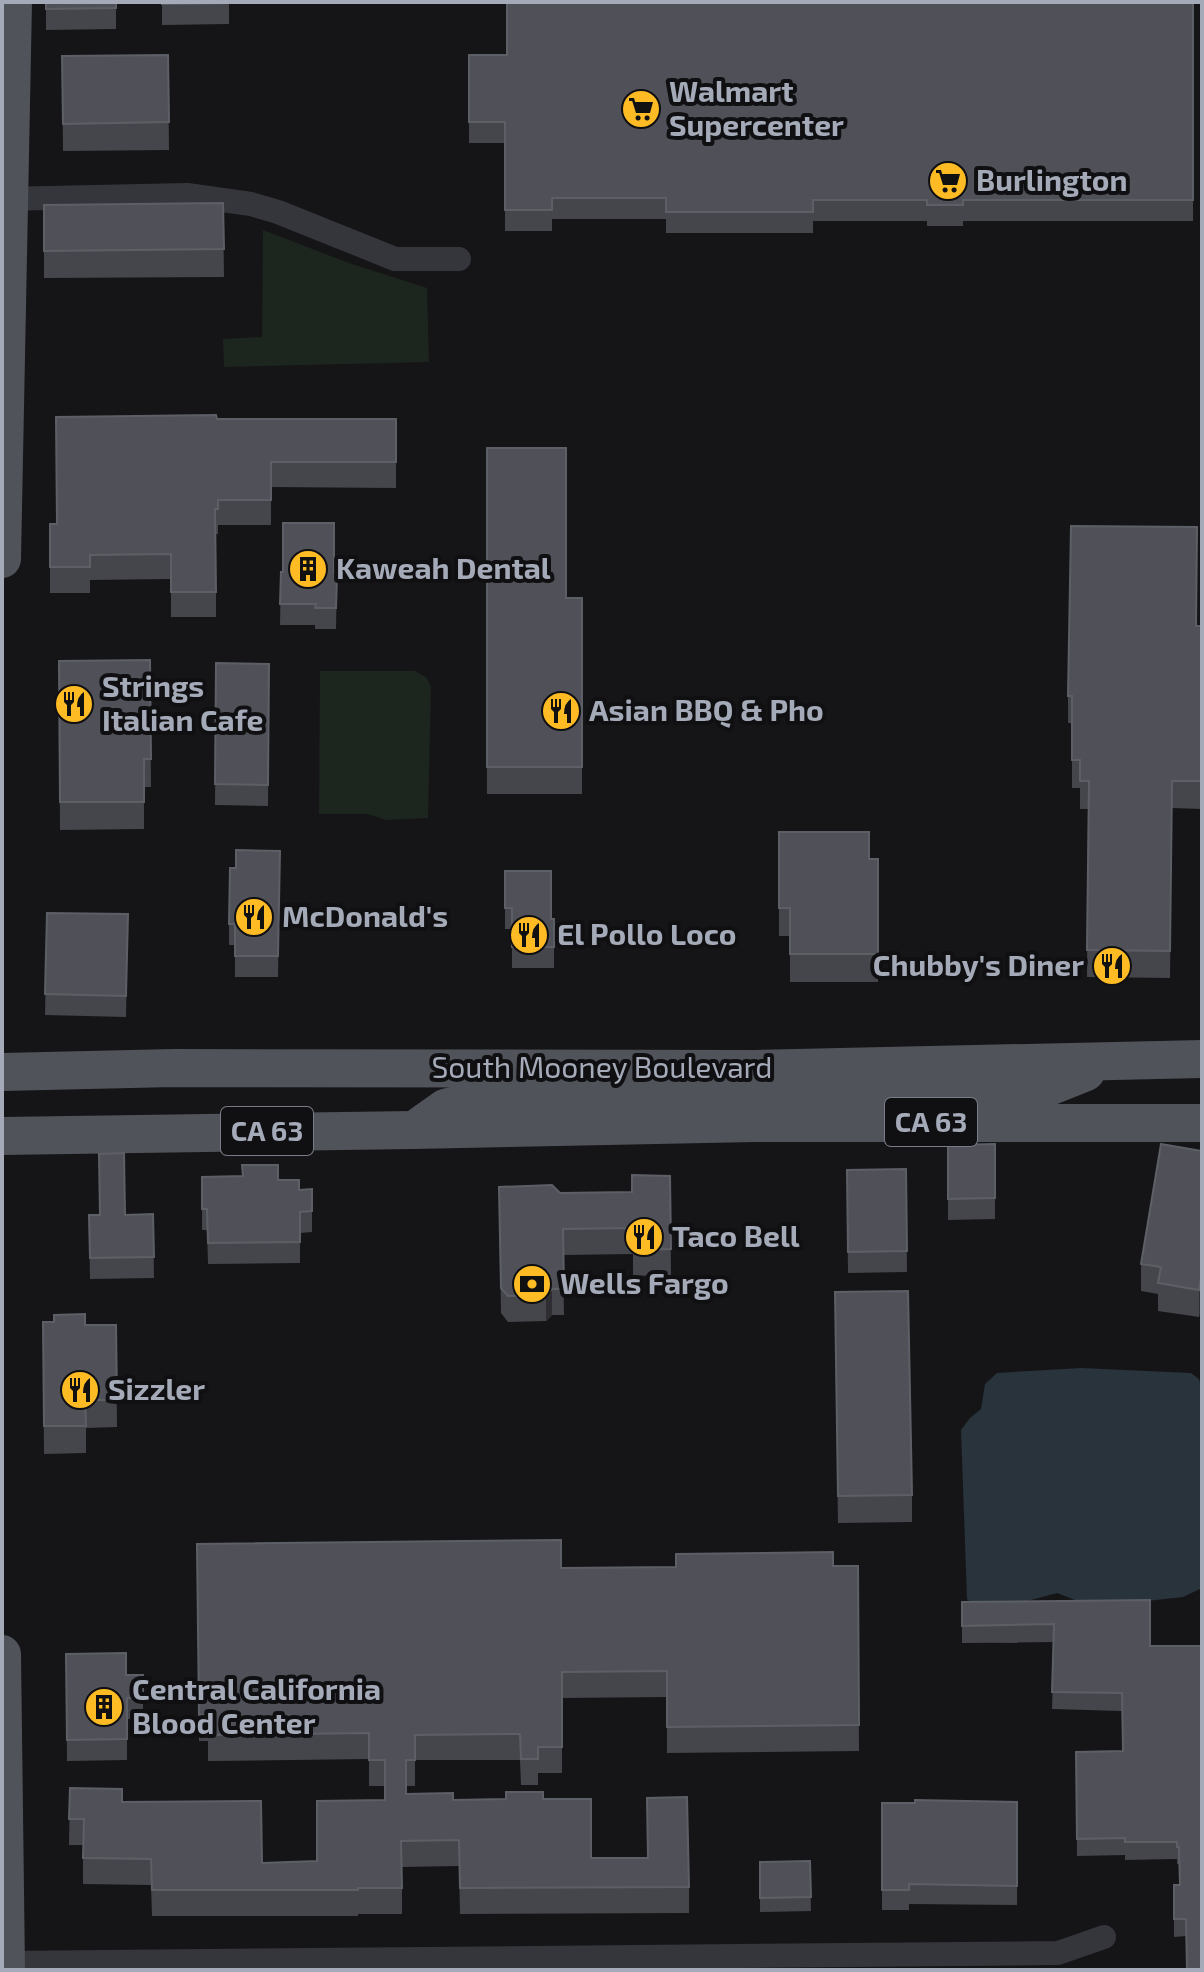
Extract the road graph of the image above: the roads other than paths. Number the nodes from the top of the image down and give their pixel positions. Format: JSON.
{"nodes":[{"id":1,"x":13,"y":2,"type":"edge"},
{"id":2,"x":4,"y":197,"type":"edge"},
{"id":3,"x":459,"y":259,"type":"dead end"},
{"id":4,"x":2,"y":559,"type":"edge"},
{"id":5,"x":1202,"y":1059,"type":"edge"},
{"id":6,"x":1111,"y":1062,"type":"junction"},
{"id":7,"x":753,"y":1069,"type":"junction"},
{"id":8,"x":2,"y":1072,"type":"edge"},
{"id":9,"x":755,"y":1123,"type":"junction"},
{"id":10,"x":1202,"y":1123,"type":"edge"},
{"id":11,"x":413,"y":1130,"type":"junction"},
{"id":12,"x":2,"y":1136,"type":"edge"},
{"id":13,"x":2,"y":1654,"type":"edge"},
{"id":14,"x":1104,"y":1937,"type":"dead end"},
{"id":15,"x":872,"y":1962,"type":"edge"},
{"id":16,"x":4,"y":1965,"type":"edge"}],
"edges":[{"from":1,"to":2,"type":"main road"},
{"from":2,"to":3,"type":"street"},
{"from":2,"to":4,"type":"main road"},
{"from":5,"to":6,"type":"main road","name":"South Mooney Boulevard","number":"CA 63"},
{"from":6,"to":7,"type":"main road","name":"South Mooney Boulevard","number":"CA 63"},
{"from":6,"to":9,"type":"main road"},
{"from":7,"to":8,"type":"main road","name":"South Mooney Boulevard","number":"CA 63"},
{"from":7,"to":11,"type":"main road"},
{"from":9,"to":10,"type":"main road","name":"South Mooney Boulevard","number":"CA 63"},
{"from":9,"to":11,"type":"main road","name":"South Mooney Boulevard","number":"CA 63"},
{"from":11,"to":12,"type":"main road","name":"South Mooney Boulevard","number":"CA 63"},
{"from":13,"to":16,"type":"main road"},
{"from":14,"to":15,"type":"street"},
{"from":15,"to":16,"type":"street"}]}
